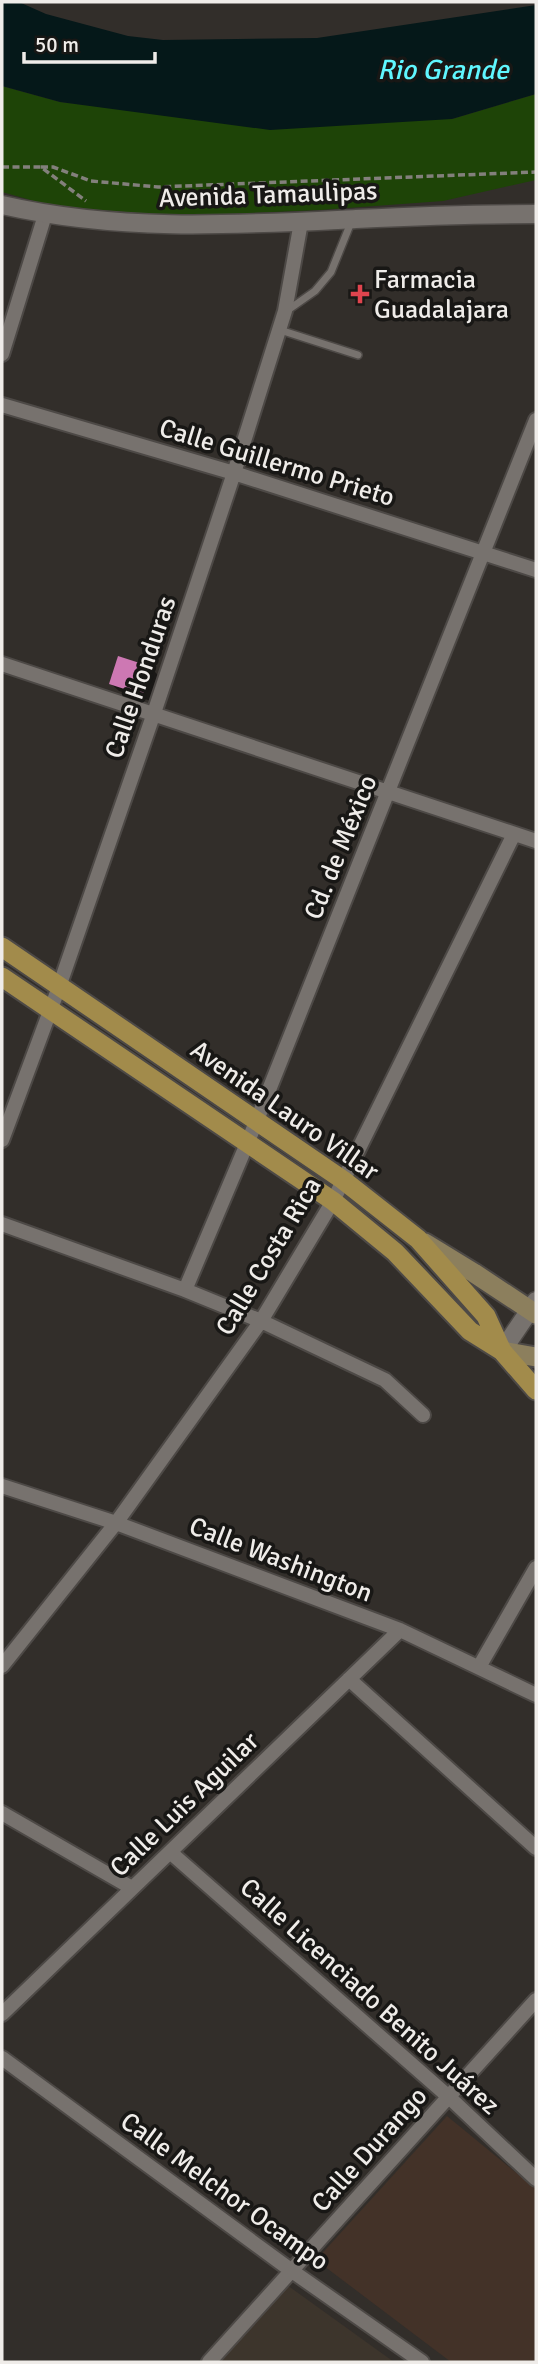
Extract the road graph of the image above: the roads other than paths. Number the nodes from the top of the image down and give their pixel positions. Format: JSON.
{"nodes":[{"id":1,"x":2,"y":205,"type":"edge"},
{"id":2,"x":536,"y":214,"type":"edge"},
{"id":3,"x":46,"y":215,"type":"junction"},
{"id":4,"x":352,"y":219,"type":"junction"},
{"id":5,"x":301,"y":222,"type":"junction"},
{"id":6,"x":285,"y":311,"type":"junction"},
{"id":7,"x":280,"y":330,"type":"junction"},
{"id":8,"x":2,"y":354,"type":"edge"},
{"id":9,"x":359,"y":355,"type":"dead end"},
{"id":10,"x":2,"y":405,"type":"edge"},
{"id":11,"x":536,"y":420,"type":"edge"},
{"id":12,"x":234,"y":473,"type":"junction"},
{"id":13,"x":484,"y":553,"type":"junction"},
{"id":14,"x":536,"y":570,"type":"edge"},
{"id":15,"x":2,"y":664,"type":"edge"},
{"id":16,"x":154,"y":713,"type":"junction"},
{"id":17,"x":389,"y":792,"type":"junction"},
{"id":18,"x":514,"y":834,"type":"junction"},
{"id":19,"x":536,"y":841,"type":"edge"},
{"id":20,"x":2,"y":947,"type":"edge"},
{"id":21,"x":2,"y":977,"type":"edge"},
{"id":22,"x":59,"y":987,"type":"junction"},
{"id":23,"x":50,"y":1009,"type":"junction"},
{"id":24,"x":257,"y":1120,"type":"junction"},
{"id":25,"x":2,"y":1140,"type":"edge"},
{"id":26,"x":246,"y":1143,"type":"junction"},
{"id":27,"x":343,"y":1180,"type":"junction"},
{"id":28,"x":333,"y":1201,"type":"junction"},
{"id":29,"x":2,"y":1224,"type":"edge"},
{"id":30,"x":418,"y":1239,"type":"junction"},
{"id":31,"x":185,"y":1290,"type":"junction"},
{"id":32,"x":534,"y":1309,"type":"edge"},
{"id":33,"x":261,"y":1321,"type":"junction"},
{"id":34,"x":502,"y":1351,"type":"junction"},
{"id":35,"x":536,"y":1357,"type":"edge"},
{"id":36,"x":536,"y":1390,"type":"edge"},
{"id":37,"x":423,"y":1415,"type":"dead end"},
{"id":38,"x":2,"y":1486,"type":"edge"},
{"id":39,"x":116,"y":1523,"type":"junction"},
{"id":40,"x":536,"y":1568,"type":"edge"},
{"id":41,"x":400,"y":1630,"type":"junction"},
{"id":42,"x":2,"y":1666,"type":"edge"},
{"id":43,"x":479,"y":1667,"type":"junction"},
{"id":44,"x":349,"y":1679,"type":"junction"},
{"id":45,"x":536,"y":1695,"type":"edge"},
{"id":46,"x":2,"y":1813,"type":"edge"},
{"id":47,"x":536,"y":1848,"type":"edge"},
{"id":48,"x":170,"y":1852,"type":"junction"},
{"id":49,"x":132,"y":1888,"type":"junction"},
{"id":50,"x":536,"y":2000,"type":"edge"},
{"id":51,"x":2,"y":2014,"type":"edge"},
{"id":52,"x":2,"y":2058,"type":"edge"},
{"id":53,"x":450,"y":2098,"type":"junction"},
{"id":54,"x":536,"y":2179,"type":"edge"},
{"id":55,"x":292,"y":2271,"type":"junction"},
{"id":56,"x":209,"y":2362,"type":"edge"},
{"id":57,"x":422,"y":2362,"type":"edge"}],
"edges":[{"from":1,"to":3,"type":"street","name":"Avenida Tamaulipas"},
{"from":2,"to":4,"type":"street","name":"Avenida Tamaulipas"},
{"from":3,"to":5,"type":"street","name":"Avenida Tamaulipas"},
{"from":3,"to":8,"type":"street"},
{"from":4,"to":5,"type":"street","name":"Avenida Tamaulipas"},
{"from":4,"to":6,"type":"lane"},
{"from":5,"to":6,"type":"street","name":"Calle Honduras"},
{"from":6,"to":7,"type":"street","name":"Calle Honduras"},
{"from":7,"to":9,"type":"lane"},
{"from":7,"to":12,"type":"street","name":"Calle Honduras"},
{"from":10,"to":12,"type":"street","name":"Calle Guillermo Prieto"},
{"from":11,"to":13,"type":"street","name":"Cd. de México"},
{"from":12,"to":13,"type":"street","name":"Calle Guillermo Prieto"},
{"from":12,"to":16,"type":"street","name":"Calle Honduras"},
{"from":13,"to":14,"type":"street","name":"Calle Guillermo Prieto"},
{"from":13,"to":17,"type":"street","name":"Cd. de México"},
{"from":15,"to":16,"type":"street"},
{"from":16,"to":17,"type":"street"},
{"from":16,"to":22,"type":"street","name":"Calle Honduras"},
{"from":17,"to":18,"type":"street"},
{"from":17,"to":24,"type":"street","name":"Cd. de México"},
{"from":18,"to":19,"type":"street"},
{"from":18,"to":27,"type":"street","name":"Calle Costa Rica"},
{"from":20,"to":22,"type":"main road","name":"Avenida Lauro Villar"},
{"from":21,"to":23,"type":"main road","name":"Avenida Lauro Villar"},
{"from":22,"to":23,"type":"street","name":"Calle Honduras"},
{"from":22,"to":24,"type":"main road","name":"Avenida Lauro Villar"},
{"from":23,"to":25,"type":"street","name":"Calle Honduras"},
{"from":23,"to":26,"type":"main road","name":"Avenida Lauro Villar"},
{"from":24,"to":26,"type":"street","name":"Cd. de México"},
{"from":24,"to":27,"type":"main road","name":"Avenida Lauro Villar"},
{"from":26,"to":28,"type":"main road","name":"Avenida Lauro Villar"},
{"from":26,"to":31,"type":"street","name":"Cd. de México"},
{"from":27,"to":28,"type":"street","name":"Calle Costa Rica"},
{"from":27,"to":30,"type":"main road","name":"Avenida Lauro Villar"},
{"from":28,"to":33,"type":"street","name":"Calle Costa Rica"},
{"from":28,"to":34,"type":"main road","name":"Avenida Lauro Villar"},
{"from":29,"to":31,"type":"street"},
{"from":30,"to":32,"type":"main road"},
{"from":30,"to":34,"type":"main road","name":"Avenida Lauro Villar"},
{"from":31,"to":33,"type":"street"},
{"from":32,"to":34,"type":"street"},
{"from":33,"to":37,"type":"street"},
{"from":33,"to":39,"type":"street","name":"Calle Costa Rica"},
{"from":34,"to":35,"type":"main road"},
{"from":34,"to":36,"type":"main road","name":"Avenida Lauro Villar"},
{"from":38,"to":39,"type":"street","name":"Calle Washington"},
{"from":39,"to":41,"type":"street","name":"Calle Washington"},
{"from":39,"to":42,"type":"street","name":"Calle Costa Rica"},
{"from":40,"to":43,"type":"street"},
{"from":41,"to":43,"type":"street","name":"Calle Washington"},
{"from":41,"to":44,"type":"street","name":"Calle Luis Aguilar"},
{"from":43,"to":45,"type":"street","name":"Calle Washington"},
{"from":44,"to":47,"type":"street"},
{"from":44,"to":48,"type":"street","name":"Calle Luis Aguilar"},
{"from":46,"to":49,"type":"street"},
{"from":48,"to":49,"type":"street","name":"Calle Luis Aguilar"},
{"from":48,"to":53,"type":"street","name":"Calle Licenciado Benito Juárez"},
{"from":49,"to":51,"type":"street","name":"Calle Luis Aguilar"},
{"from":50,"to":53,"type":"street","name":"Calle Durango"},
{"from":52,"to":55,"type":"street","name":"Calle Melchor Ocampo"},
{"from":53,"to":54,"type":"street","name":"Calle Licenciado Benito Juárez"},
{"from":53,"to":55,"type":"street","name":"Calle Durango"},
{"from":55,"to":56,"type":"street","name":"Calle Durango"},
{"from":55,"to":57,"type":"street","name":"Calle Melchor Ocampo"}]}
